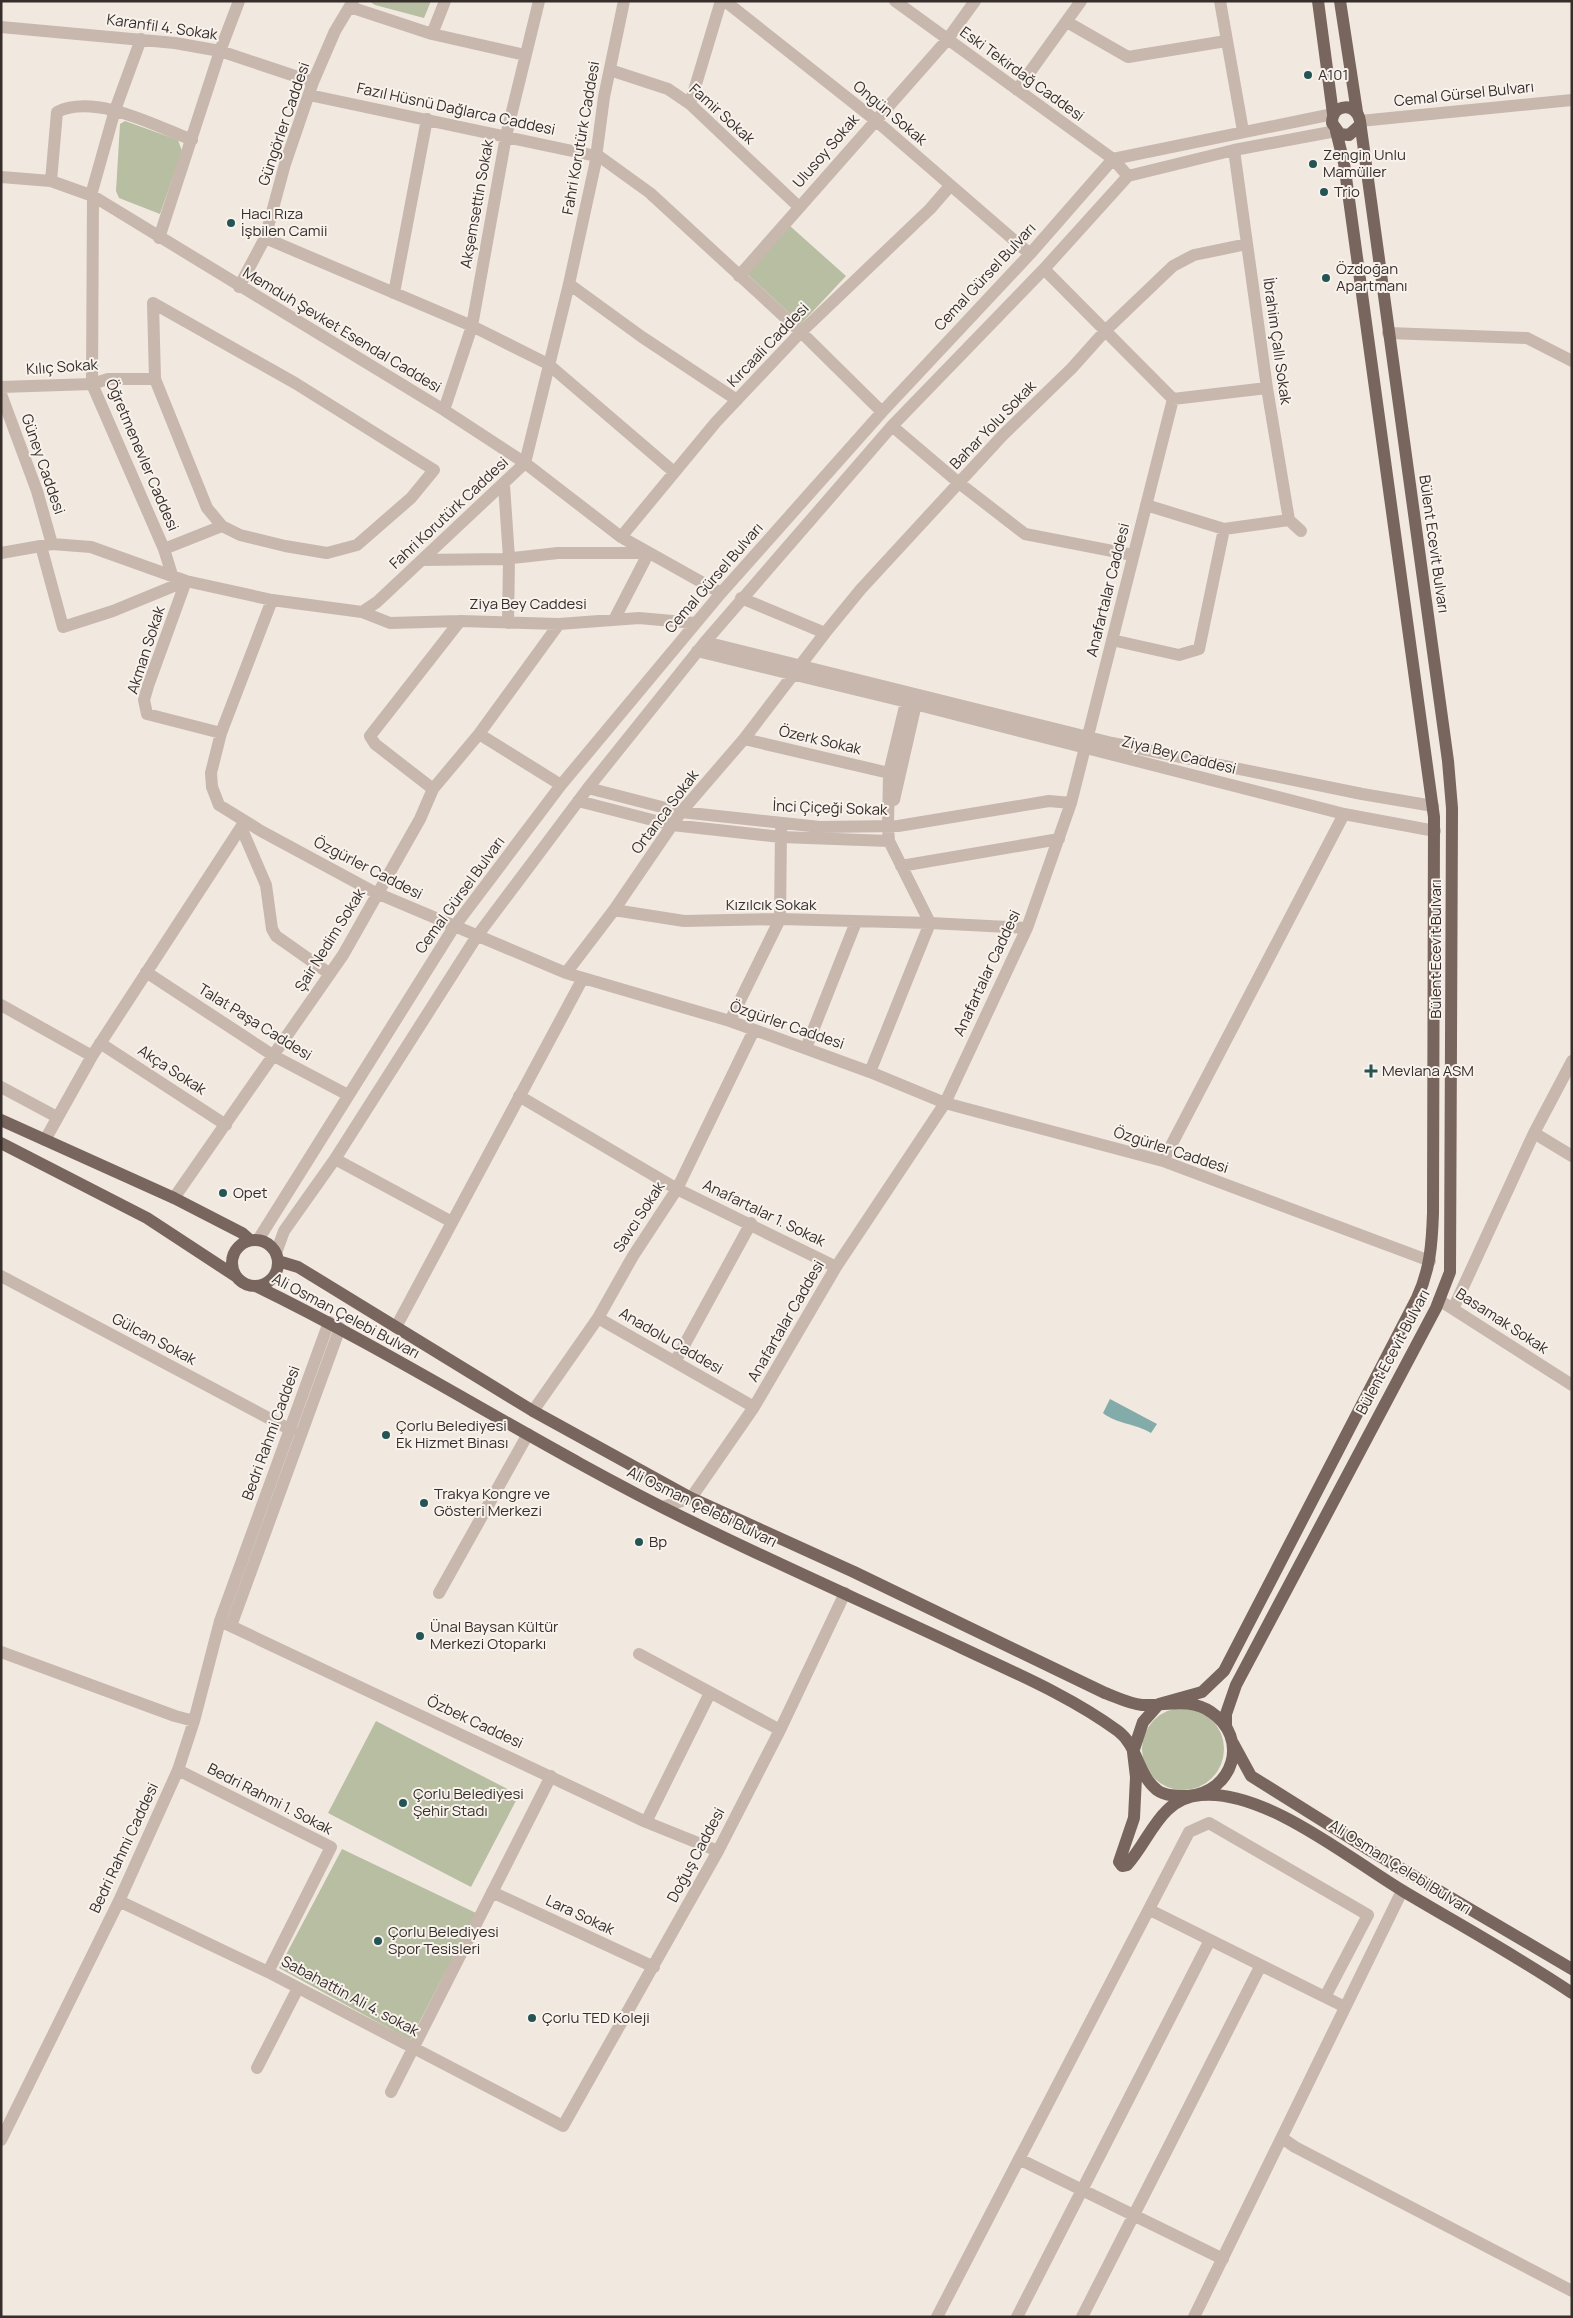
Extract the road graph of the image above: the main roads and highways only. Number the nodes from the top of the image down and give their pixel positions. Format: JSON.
{"nodes":[{"id":1,"x":1318,"y":1,"type":"edge"},
{"id":2,"x":1340,"y":1,"type":"edge"},
{"id":3,"x":1334,"y":114,"type":"junction"},
{"id":4,"x":1359,"y":120,"type":"junction"},
{"id":5,"x":1336,"y":132,"type":"junction"},
{"id":6,"x":1,"y":1120,"type":"edge"},
{"id":7,"x":1,"y":1143,"type":"edge"},
{"id":8,"x":254,"y":1240,"type":"junction"},
{"id":9,"x":277,"y":1257,"type":"junction"},
{"id":10,"x":237,"y":1277,"type":"junction"},
{"id":11,"x":256,"y":1286,"type":"junction"},
{"id":12,"x":1159,"y":1704,"type":"junction"},
{"id":13,"x":1226,"y":1725,"type":"junction"},
{"id":14,"x":1233,"y":1744,"type":"junction"},
{"id":15,"x":1133,"y":1752,"type":"junction"},
{"id":16,"x":1201,"y":1795,"type":"junction"},
{"id":17,"x":1572,"y":1969,"type":"edge"},
{"id":18,"x":1572,"y":1993,"type":"edge"}],
"edges":[{"from":1,"to":3,"type":"main road"},
{"from":2,"to":4,"type":"main road","name":"Bülent Ecevit Bulvarı"},
{"from":3,"to":4,"type":"main road"},
{"from":3,"to":5,"type":"main road"},
{"from":4,"to":5,"type":"main road"},
{"from":4,"to":13,"type":"main road","name":"Bülent Ecevit Bulvarı"},
{"from":5,"to":12,"type":"main road"},
{"from":6,"to":8,"type":"main road"},
{"from":7,"to":10,"type":"main road"},
{"from":8,"to":9,"type":"main road"},
{"from":8,"to":10,"type":"main road"},
{"from":9,"to":11,"type":"main road"},
{"from":9,"to":12,"type":"main road","name":"Ali Osman Çelebi Bulvarı"},
{"from":10,"to":11,"type":"main road"},
{"from":11,"to":15,"type":"main road","name":"Ali Osman Çelebi Bulvarı"},
{"from":12,"to":13,"type":"main road"},
{"from":12,"to":15,"type":"main road"},
{"from":13,"to":14,"type":"main road"},
{"from":14,"to":16,"type":"main road"},
{"from":14,"to":17,"type":"main road","name":"Ali Osman Çelebi Bulvarı"},
{"from":15,"to":16,"type":"main road"},
{"from":15,"to":16,"type":"main road"},
{"from":16,"to":18,"type":"main road","name":"Ali Osman Çelebi Bulvarı"}]}
